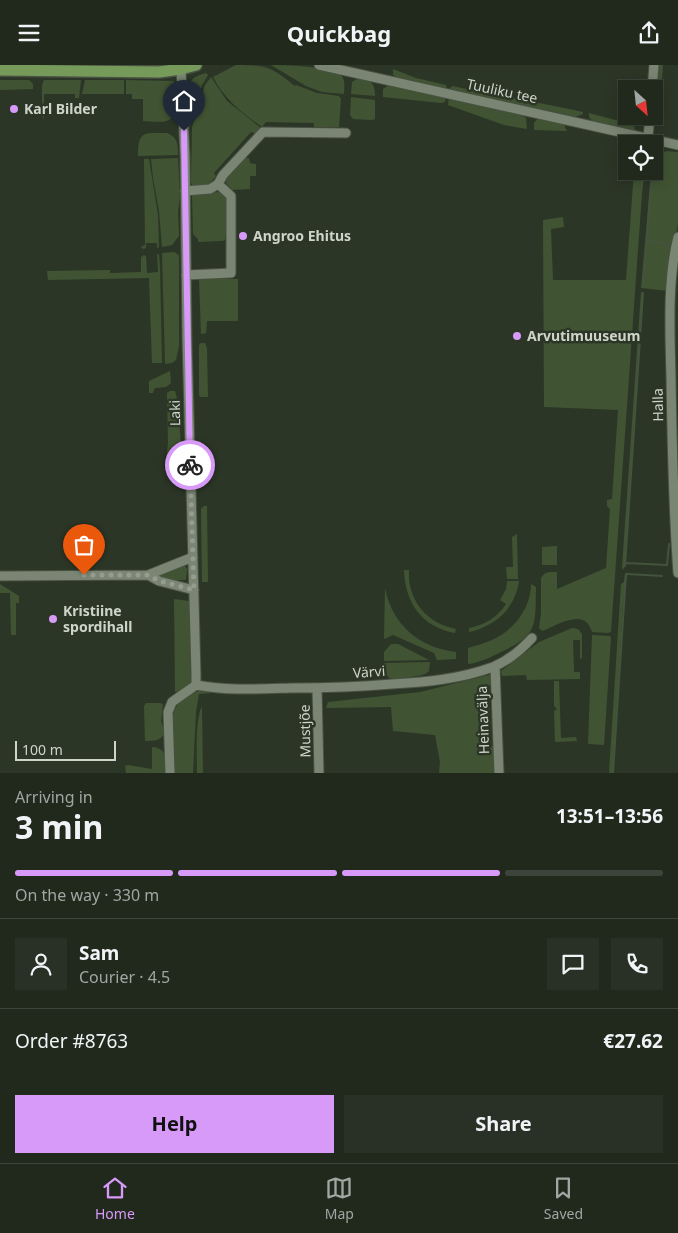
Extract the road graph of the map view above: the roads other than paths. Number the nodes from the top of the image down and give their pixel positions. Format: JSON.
{"nodes":[{"id":1,"x":196,"y":65,"type":"edge"},
{"id":2,"x":319,"y":65,"type":"edge"},
{"id":3,"x":654,"y":65,"type":"edge"},
{"id":4,"x":136,"y":68,"type":"edge"},
{"id":5,"x":181,"y":69,"type":"junction"},
{"id":6,"x":0,"y":70,"type":"edge"},
{"id":7,"x":653,"y":80,"type":"edge"},
{"id":8,"x":346,"y":133,"type":"dead end"},
{"id":9,"x":639,"y":135,"type":"edge"},
{"id":10,"x":663,"y":141,"type":"edge"},
{"id":11,"x":678,"y":145,"type":"edge"},
{"id":12,"x":218,"y":184,"type":"junction"},
{"id":13,"x":185,"y":191,"type":"junction"},
{"id":14,"x":678,"y":237,"type":"edge"},
{"id":15,"x":186,"y":275,"type":"junction"},
{"id":16,"x":674,"y":301,"type":"edge"},
{"id":17,"x":193,"y":557,"type":"junction"},
{"id":18,"x":678,"y":573,"type":"edge"},
{"id":19,"x":148,"y":575,"type":"junction"},
{"id":20,"x":0,"y":576,"type":"edge"},
{"id":21,"x":194,"y":590,"type":"junction"},
{"id":22,"x":532,"y":638,"type":"dead end"},
{"id":23,"x":495,"y":666,"type":"junction"},
{"id":24,"x":196,"y":685,"type":"junction"},
{"id":25,"x":317,"y":688,"type":"junction"},
{"id":26,"x":170,"y":773,"type":"edge"},
{"id":27,"x":319,"y":773,"type":"edge"},
{"id":28,"x":500,"y":773,"type":"edge"}],
"edges":[{"from":1,"to":5,"type":"main road"},
{"from":2,"to":9,"type":"street","name":"Tuuliku tee"},
{"from":3,"to":7,"type":"street"},
{"from":4,"to":5,"type":"main road"},
{"from":4,"to":6,"type":"main road"},
{"from":5,"to":13,"type":"street","name":"Laki"},
{"from":8,"to":12,"type":"street"},
{"from":10,"to":11,"type":"street","name":"Tuuliku tee"},
{"from":12,"to":13,"type":"street"},
{"from":12,"to":15,"type":"street"},
{"from":13,"to":15,"type":"street","name":"Laki"},
{"from":14,"to":16,"type":"street","name":"Halla"},
{"from":15,"to":17,"type":"street","name":"Laki"},
{"from":16,"to":18,"type":"street","name":"Halla"},
{"from":17,"to":19,"type":"street"},
{"from":17,"to":21,"type":"street","name":"Laki"},
{"from":19,"to":20,"type":"street"},
{"from":19,"to":21,"type":"street"},
{"from":21,"to":24,"type":"street","name":"Laki"},
{"from":22,"to":23,"type":"street","name":"Värvi"},
{"from":23,"to":25,"type":"street","name":"Värvi"},
{"from":23,"to":28,"type":"street","name":"Heinavälja"},
{"from":24,"to":25,"type":"street","name":"Värvi"},
{"from":24,"to":26,"type":"street"},
{"from":25,"to":27,"type":"street","name":"Mustjõe"}]}
